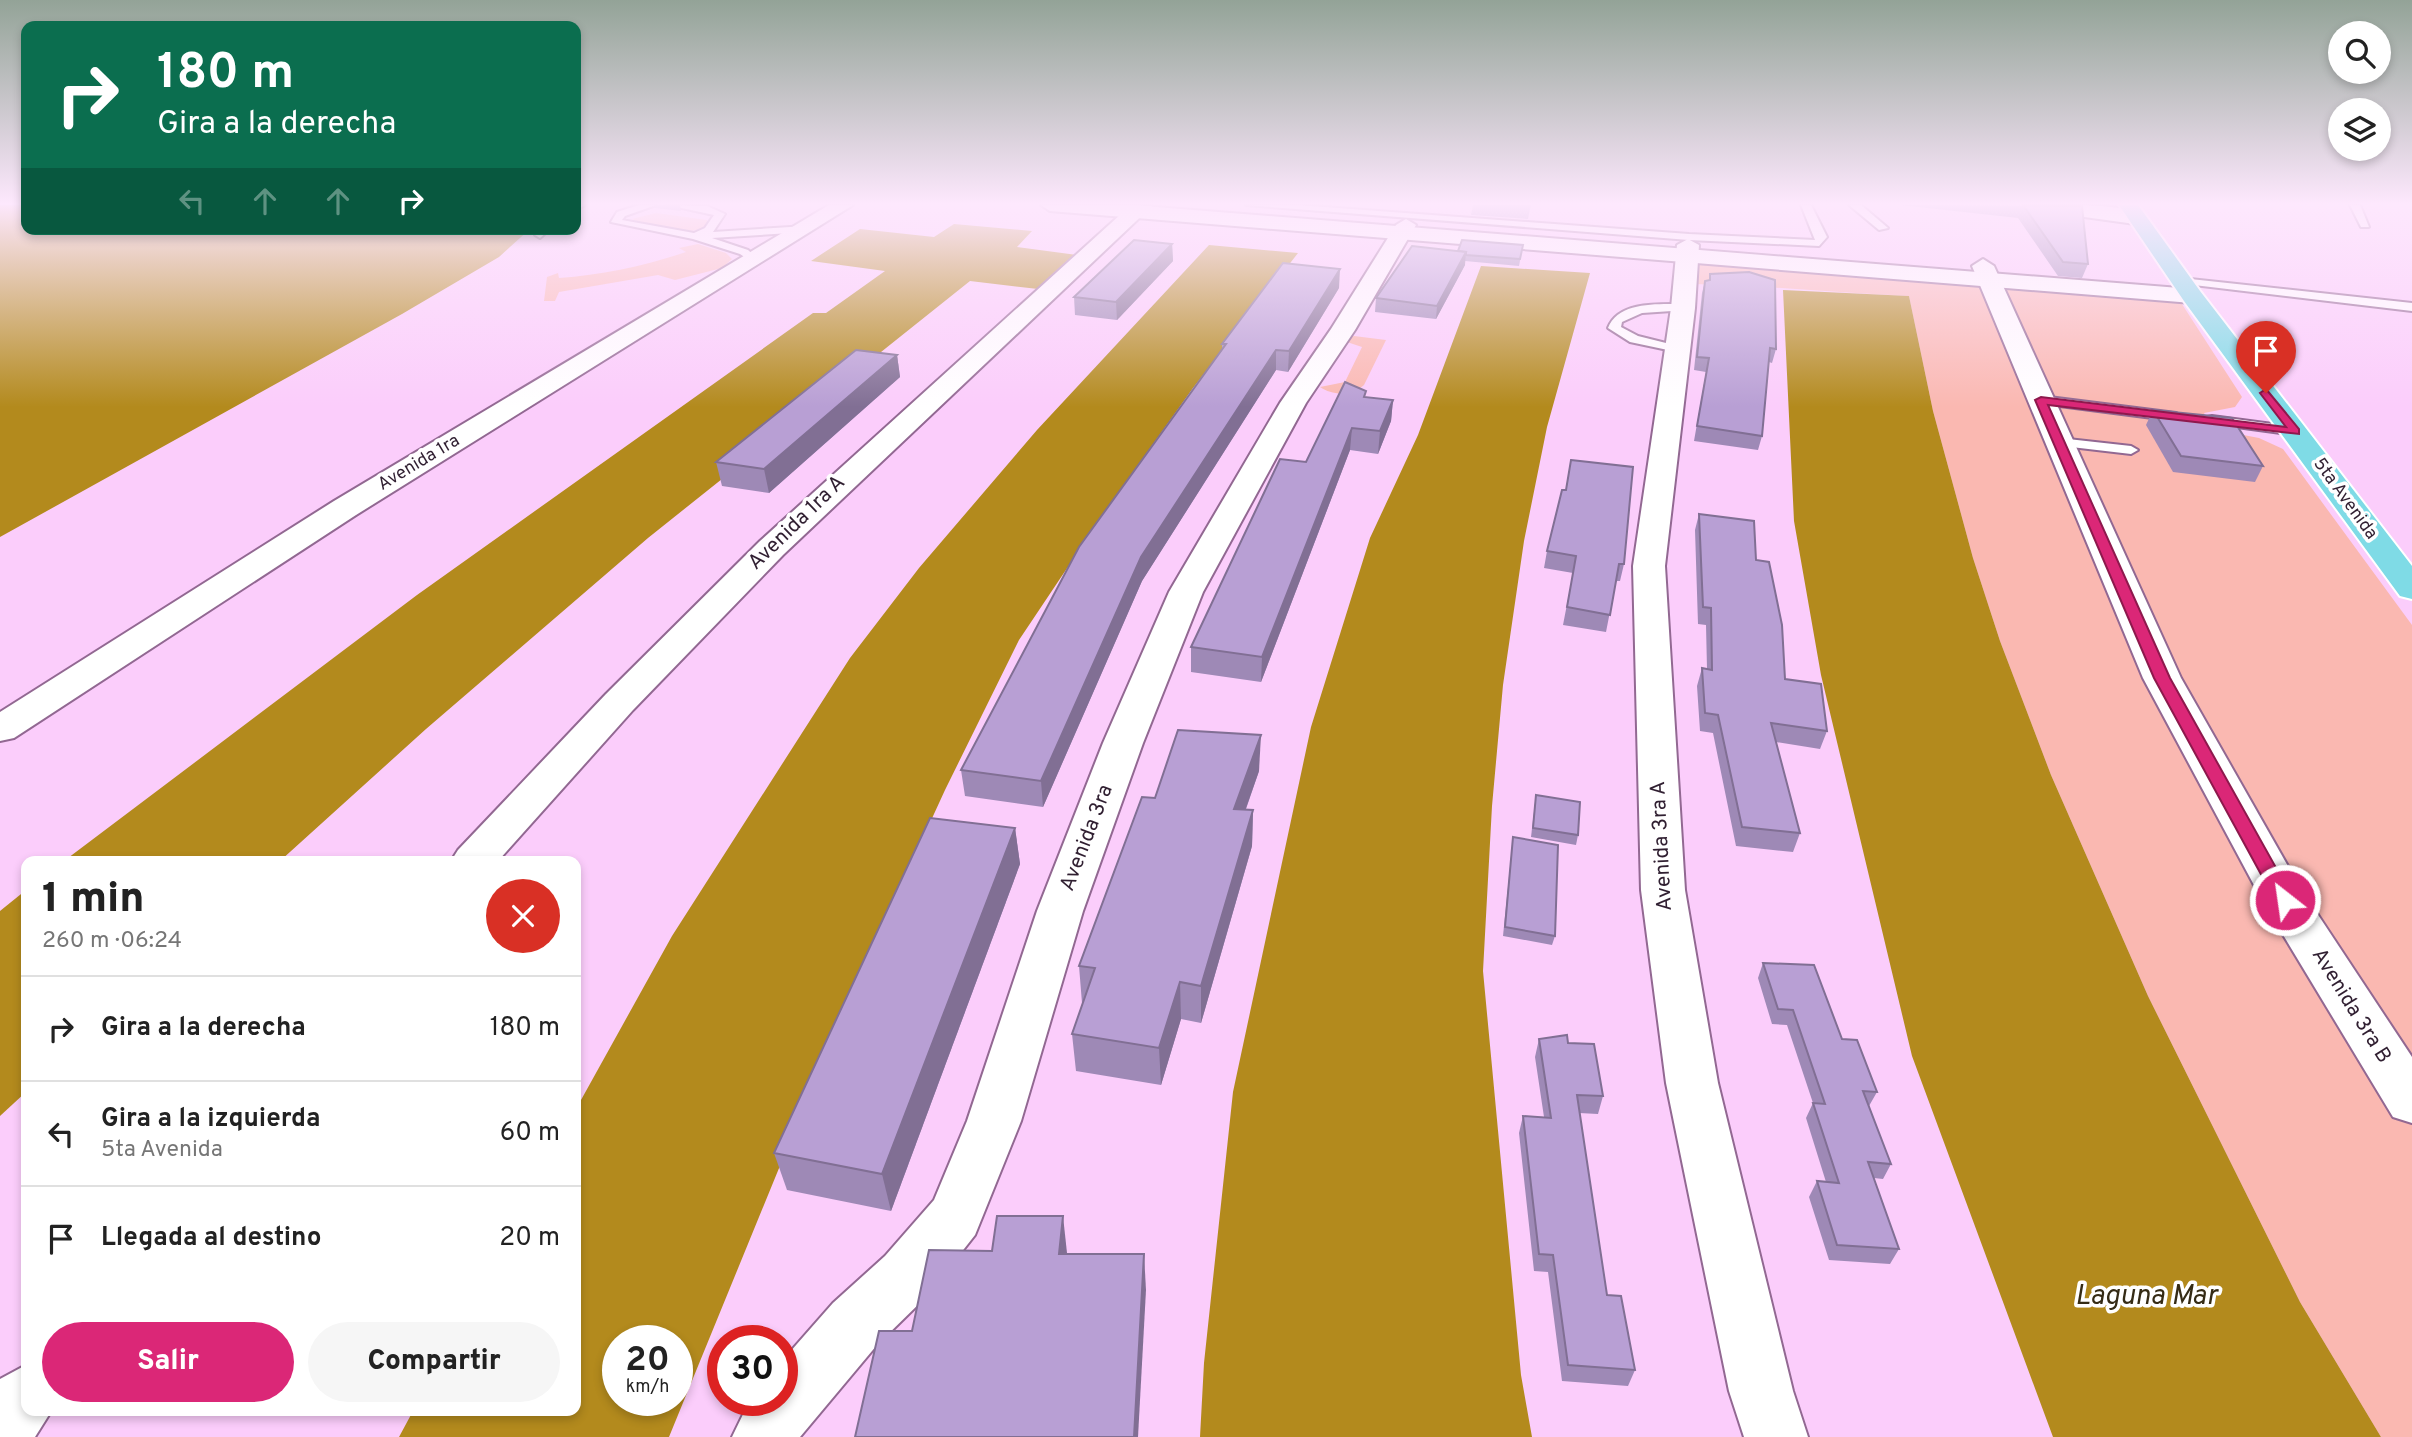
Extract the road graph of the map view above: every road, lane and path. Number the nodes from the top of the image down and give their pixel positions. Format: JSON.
{"nodes":[{"id":1,"x":737,"y":272,"type":"edge"},
{"id":2,"x":1068,"y":272,"type":"edge"},
{"id":3,"x":1377,"y":272,"type":"edge"},
{"id":4,"x":1686,"y":272,"type":"edge"},
{"id":5,"x":1973,"y":272,"type":"edge"},
{"id":6,"x":2182,"y":272,"type":"edge"},
{"id":7,"x":1986,"y":273,"type":"junction"},
{"id":8,"x":2199,"y":293,"type":"junction"},
{"id":9,"x":2412,"y":307,"type":"edge"},
{"id":10,"x":1683,"y":309,"type":"junction"},
{"id":11,"x":2412,"y":317,"type":"edge"},
{"id":12,"x":1678,"y":350,"type":"junction"},
{"id":13,"x":2041,"y":400,"type":"junction"},
{"id":14,"x":2295,"y":431,"type":"junction"},
{"id":15,"x":2059,"y":442,"type":"junction"},
{"id":16,"x":2131,"y":450,"type":"dead end"},
{"id":17,"x":2412,"y":589,"type":"edge"},
{"id":18,"x":0,"y":729,"type":"edge"},
{"id":19,"x":478,"y":856,"type":"edge"},
{"id":20,"x":2412,"y":1101,"type":"edge"},
{"id":21,"x":21,"y":1403,"type":"edge"},
{"id":22,"x":0,"y":1430,"type":"edge"},
{"id":23,"x":764,"y":1437,"type":"edge"},
{"id":24,"x":1776,"y":1437,"type":"edge"}],
"edges":[{"from":1,"to":18,"type":"street","name":"Avenida 1ra"},
{"from":2,"to":19,"type":"street","name":"Avenida 1ra A"},
{"from":3,"to":23,"type":"street","name":"Avenida 3ra"},
{"from":4,"to":10,"type":"street","name":"Avenida 3ra A"},
{"from":5,"to":7,"type":"street"},
{"from":6,"to":8,"type":"highway","name":"5ta Avenida"},
{"from":7,"to":8,"type":"street"},
{"from":7,"to":13,"type":"street","name":"Avenida 3ra B"},
{"from":8,"to":9,"type":"lane"},
{"from":8,"to":11,"type":"lane"},
{"from":8,"to":14,"type":"highway","name":"5ta Avenida"},
{"from":10,"to":12,"type":"street","name":"Avenida 3ra A"},
{"from":10,"to":12,"type":"lane"},
{"from":12,"to":24,"type":"street","name":"Avenida 3ra A"},
{"from":13,"to":14,"type":"lane"},
{"from":13,"to":15,"type":"street","name":"Avenida 3ra B"},
{"from":14,"to":17,"type":"highway","name":"5ta Avenida"},
{"from":15,"to":16,"type":"lane"},
{"from":15,"to":20,"type":"street","name":"Avenida 3ra B"},
{"from":21,"to":22,"type":"street"}]}
